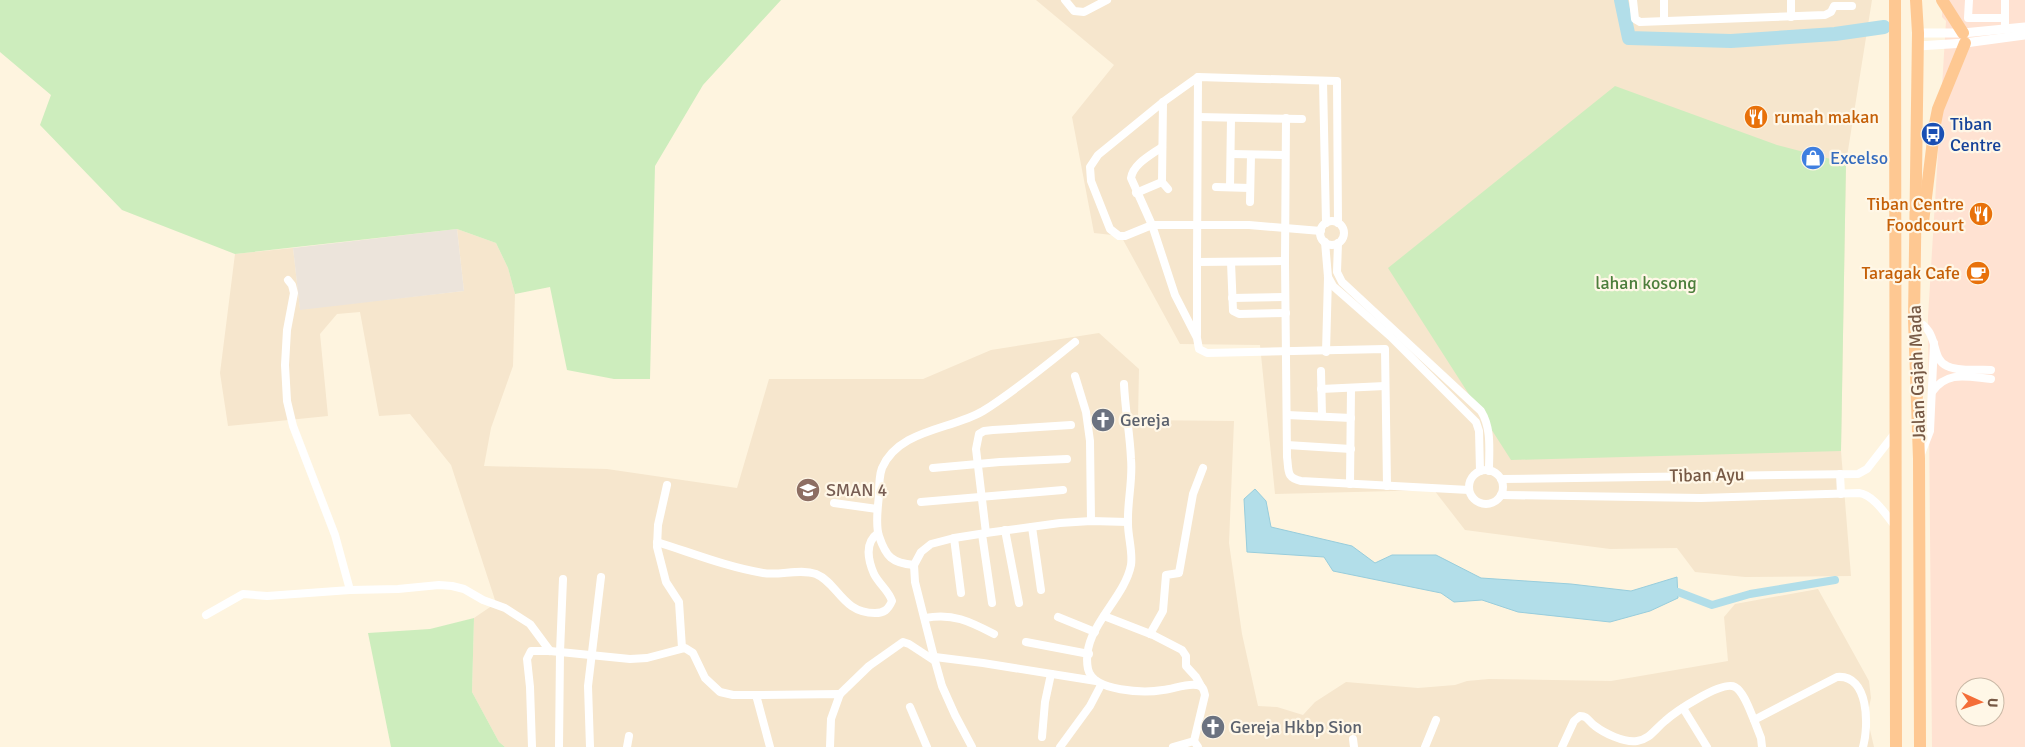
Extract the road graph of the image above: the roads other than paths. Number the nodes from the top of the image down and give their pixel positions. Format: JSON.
{"nodes":[{"id":1,"x":1065,"y":0,"type":"edge"},
{"id":2,"x":1107,"y":0,"type":"edge"},
{"id":3,"x":1633,"y":0,"type":"edge"},
{"id":4,"x":1664,"y":0,"type":"edge"},
{"id":5,"x":1791,"y":0,"type":"edge"},
{"id":6,"x":1895,"y":0,"type":"edge"},
{"id":7,"x":1916,"y":0,"type":"edge"},
{"id":8,"x":1942,"y":0,"type":"edge"},
{"id":9,"x":1969,"y":0,"type":"edge"},
{"id":10,"x":2006,"y":0,"type":"edge"},
{"id":11,"x":1834,"y":3,"type":"edge"},
{"id":12,"x":1852,"y":6,"type":"dead end"},
{"id":13,"x":1791,"y":17,"type":"junction"},
{"id":14,"x":2005,"y":18,"type":"junction"},
{"id":15,"x":1664,"y":21,"type":"junction"},
{"id":16,"x":2025,"y":27,"type":"edge"},
{"id":17,"x":2005,"y":28,"type":"junction"},
{"id":18,"x":1895,"y":31,"type":"junction"},
{"id":19,"x":2025,"y":35,"type":"edge"},
{"id":20,"x":1964,"y":38,"type":"junction"},
{"id":21,"x":1918,"y":40,"type":"junction"},
{"id":22,"x":1895,"y":45,"type":"junction"},
{"id":23,"x":1198,"y":77,"type":"junction"},
{"id":24,"x":1323,"y":81,"type":"junction"},
{"id":25,"x":1163,"y":102,"type":"junction"},
{"id":26,"x":1198,"y":117,"type":"junction"},
{"id":27,"x":1231,"y":118,"type":"junction"},
{"id":28,"x":1286,"y":118,"type":"junction"},
{"id":29,"x":1302,"y":119,"type":"dead end"},
{"id":30,"x":1162,"y":148,"type":"junction"},
{"id":31,"x":1231,"y":154,"type":"junction"},
{"id":32,"x":1251,"y":155,"type":"junction"},
{"id":33,"x":1284,"y":155,"type":"junction"},
{"id":34,"x":1162,"y":182,"type":"junction"},
{"id":35,"x":1216,"y":187,"type":"dead end"},
{"id":36,"x":1230,"y":187,"type":"junction"},
{"id":37,"x":1250,"y":188,"type":"junction"},
{"id":38,"x":1168,"y":189,"type":"dead end"},
{"id":39,"x":1136,"y":193,"type":"junction"},
{"id":40,"x":1250,"y":202,"type":"dead end"},
{"id":41,"x":1326,"y":223,"type":"junction"},
{"id":42,"x":1338,"y":223,"type":"junction"},
{"id":43,"x":1152,"y":225,"type":"junction"},
{"id":44,"x":1196,"y":225,"type":"junction"},
{"id":45,"x":1285,"y":227,"type":"junction"},
{"id":46,"x":1321,"y":231,"type":"junction"},
{"id":47,"x":1324,"y":242,"type":"junction"},
{"id":48,"x":1338,"y":243,"type":"junction"},
{"id":49,"x":1284,"y":261,"type":"junction"},
{"id":50,"x":1197,"y":262,"type":"junction"},
{"id":51,"x":1231,"y":262,"type":"junction"},
{"id":52,"x":1328,"y":278,"type":"junction"},
{"id":53,"x":288,"y":280,"type":"dead end"},
{"id":54,"x":1914,"y":289,"type":"junction"},
{"id":55,"x":1232,"y":298,"type":"junction"},
{"id":56,"x":1285,"y":298,"type":"junction"},
{"id":57,"x":1286,"y":313,"type":"junction"},
{"id":58,"x":1914,"y":320,"type":"junction"},
{"id":59,"x":1390,"y":336,"type":"junction"},
{"id":60,"x":1197,"y":338,"type":"junction"},
{"id":61,"x":1075,"y":342,"type":"dead end"},
{"id":62,"x":1934,"y":343,"type":"junction"},
{"id":63,"x":1385,"y":349,"type":"junction"},
{"id":64,"x":1287,"y":351,"type":"junction"},
{"id":65,"x":1326,"y":352,"type":"junction"},
{"id":66,"x":1991,"y":370,"type":"dead end"},
{"id":67,"x":1321,"y":371,"type":"dead end"},
{"id":68,"x":1075,"y":376,"type":"dead end"},
{"id":69,"x":1991,"y":379,"type":"dead end"},
{"id":70,"x":1124,"y":384,"type":"dead end"},
{"id":71,"x":1385,"y":386,"type":"junction"},
{"id":72,"x":1351,"y":388,"type":"junction"},
{"id":73,"x":1322,"y":389,"type":"junction"},
{"id":74,"x":1932,"y":392,"type":"junction"},
{"id":75,"x":1287,"y":415,"type":"junction"},
{"id":76,"x":1322,"y":416,"type":"junction"},
{"id":77,"x":1351,"y":418,"type":"junction"},
{"id":78,"x":1071,"y":425,"type":"dead end"},
{"id":79,"x":1895,"y":433,"type":"junction"},
{"id":80,"x":1287,"y":445,"type":"junction"},
{"id":81,"x":1351,"y":448,"type":"junction"},
{"id":82,"x":1067,"y":459,"type":"dead end"},
{"id":83,"x":1919,"y":459,"type":"junction"},
{"id":84,"x":978,"y":464,"type":"junction"},
{"id":85,"x":933,"y":468,"type":"dead end"},
{"id":86,"x":1203,"y":468,"type":"dead end"},
{"id":87,"x":1480,"y":471,"type":"junction"},
{"id":88,"x":1490,"y":471,"type":"junction"},
{"id":89,"x":1840,"y":474,"type":"junction"},
{"id":90,"x":1500,"y":479,"type":"junction"},
{"id":91,"x":1350,"y":484,"type":"junction"},
{"id":92,"x":667,"y":485,"type":"dead end"},
{"id":93,"x":1386,"y":486,"type":"junction"},
{"id":94,"x":1063,"y":490,"type":"dead end"},
{"id":95,"x":1469,"y":490,"type":"junction"},
{"id":96,"x":1841,"y":494,"type":"junction"},
{"id":97,"x":1501,"y":495,"type":"junction"},
{"id":98,"x":981,"y":496,"type":"junction"},
{"id":99,"x":921,"y":502,"type":"dead end"},
{"id":100,"x":834,"y":503,"type":"dead end"},
{"id":101,"x":877,"y":509,"type":"junction"},
{"id":102,"x":1091,"y":521,"type":"junction"},
{"id":103,"x":1128,"y":522,"type":"junction"},
{"id":104,"x":1032,"y":527,"type":"junction"},
{"id":105,"x":1896,"y":527,"type":"junction"},
{"id":106,"x":1005,"y":530,"type":"junction"},
{"id":107,"x":984,"y":533,"type":"junction"},
{"id":108,"x":878,"y":534,"type":"junction"},
{"id":109,"x":954,"y":538,"type":"junction"},
{"id":110,"x":657,"y":542,"type":"junction"},
{"id":111,"x":914,"y":565,"type":"junction"},
{"id":112,"x":601,"y":577,"type":"dead end"},
{"id":113,"x":563,"y":579,"type":"dead end"},
{"id":114,"x":350,"y":590,"type":"junction"},
{"id":115,"x":1041,"y":590,"type":"dead end"},
{"id":116,"x":961,"y":593,"type":"dead end"},
{"id":117,"x":992,"y":603,"type":"dead end"},
{"id":118,"x":1019,"y":603,"type":"dead end"},
{"id":119,"x":206,"y":615,"type":"dead end"},
{"id":120,"x":1104,"y":616,"type":"junction"},
{"id":121,"x":1058,"y":617,"type":"dead end"},
{"id":122,"x":925,"y":618,"type":"junction"},
{"id":123,"x":1896,"y":618,"type":"junction"},
{"id":124,"x":1920,"y":619,"type":"junction"},
{"id":125,"x":1095,"y":632,"type":"junction"},
{"id":126,"x":994,"y":634,"type":"dead end"},
{"id":127,"x":1150,"y":634,"type":"junction"},
{"id":128,"x":1896,"y":634,"type":"junction"},
{"id":129,"x":1919,"y":634,"type":"junction"},
{"id":130,"x":1026,"y":642,"type":"dead end"},
{"id":131,"x":682,"y":648,"type":"junction"},
{"id":132,"x":550,"y":651,"type":"junction"},
{"id":133,"x":560,"y":652,"type":"junction"},
{"id":134,"x":592,"y":654,"type":"junction"},
{"id":135,"x":1089,"y":654,"type":"junction"},
{"id":136,"x":935,"y":659,"type":"junction"},
{"id":137,"x":1051,"y":674,"type":"junction"},
{"id":138,"x":1099,"y":683,"type":"junction"},
{"id":139,"x":1201,"y":686,"type":"junction"},
{"id":140,"x":840,"y":694,"type":"junction"},
{"id":141,"x":756,"y":696,"type":"junction"},
{"id":142,"x":910,"y":707,"type":"dead end"},
{"id":143,"x":1682,"y":708,"type":"junction"},
{"id":144,"x":1436,"y":720,"type":"dead end"},
{"id":145,"x":1754,"y":720,"type":"junction"},
{"id":146,"x":629,"y":736,"type":"dead end"},
{"id":147,"x":1042,"y":737,"type":"dead end"},
{"id":148,"x":1648,"y":737,"type":"junction"},
{"id":149,"x":1196,"y":744,"type":"edge"},
{"id":150,"x":1633,"y":744,"type":"edge"},
{"id":151,"x":532,"y":747,"type":"edge"},
{"id":152,"x":559,"y":747,"type":"edge"},
{"id":153,"x":590,"y":747,"type":"edge"},
{"id":154,"x":627,"y":747,"type":"edge"},
{"id":155,"x":770,"y":747,"type":"edge"},
{"id":156,"x":830,"y":747,"type":"edge"},
{"id":157,"x":927,"y":747,"type":"edge"},
{"id":158,"x":972,"y":747,"type":"edge"},
{"id":159,"x":1060,"y":747,"type":"edge"},
{"id":160,"x":1173,"y":747,"type":"edge"},
{"id":161,"x":1426,"y":747,"type":"edge"},
{"id":162,"x":1562,"y":747,"type":"edge"},
{"id":163,"x":1650,"y":747,"type":"edge"},
{"id":164,"x":1707,"y":747,"type":"edge"},
{"id":165,"x":1762,"y":747,"type":"edge"},
{"id":166,"x":1863,"y":747,"type":"edge"},
{"id":167,"x":1896,"y":747,"type":"edge"},
{"id":168,"x":1920,"y":747,"type":"edge"}],
"edges":[{"from":1,"to":2,"type":"street"},
{"from":3,"to":15,"type":"street"},
{"from":4,"to":15,"type":"street"},
{"from":5,"to":13,"type":"street"},
{"from":6,"to":18,"type":"highway","name":"Jalan Gajah Mada"},
{"from":7,"to":21,"type":"highway","name":"Jalan Gajah Mada"},
{"from":8,"to":20,"type":"highway"},
{"from":9,"to":14,"type":"street"},
{"from":10,"to":14,"type":"street"},
{"from":11,"to":12,"type":"street"},
{"from":11,"to":13,"type":"street"},
{"from":13,"to":15,"type":"street"},
{"from":14,"to":17,"type":"street"},
{"from":16,"to":17,"type":"street"},
{"from":17,"to":20,"type":"street"},
{"from":18,"to":21,"type":"highway"},
{"from":18,"to":22,"type":"highway","name":"Jalan Gajah Mada"},
{"from":19,"to":20,"type":"street"},
{"from":20,"to":21,"type":"street"},
{"from":20,"to":54,"type":"highway"},
{"from":21,"to":22,"type":"highway"},
{"from":21,"to":54,"type":"highway","name":"Jalan Gajah Mada"},
{"from":22,"to":79,"type":"highway","name":"Jalan Gajah Mada"},
{"from":23,"to":24,"type":"street"},
{"from":23,"to":25,"type":"street"},
{"from":23,"to":26,"type":"street"},
{"from":24,"to":41,"type":"street"},
{"from":24,"to":42,"type":"street"},
{"from":25,"to":30,"type":"street"},
{"from":25,"to":43,"type":"street"},
{"from":26,"to":27,"type":"street"},
{"from":26,"to":44,"type":"street"},
{"from":27,"to":28,"type":"street"},
{"from":27,"to":31,"type":"street"},
{"from":28,"to":29,"type":"street"},
{"from":28,"to":33,"type":"street"},
{"from":30,"to":34,"type":"street"},
{"from":30,"to":39,"type":"street"},
{"from":31,"to":32,"type":"street"},
{"from":31,"to":36,"type":"street"},
{"from":32,"to":33,"type":"street"},
{"from":32,"to":37,"type":"street"},
{"from":33,"to":45,"type":"street"},
{"from":34,"to":38,"type":"street"},
{"from":34,"to":39,"type":"street"},
{"from":35,"to":36,"type":"street"},
{"from":36,"to":37,"type":"street"},
{"from":37,"to":40,"type":"street"},
{"from":39,"to":43,"type":"street"},
{"from":41,"to":42,"type":"street"},
{"from":41,"to":46,"type":"street"},
{"from":42,"to":48,"type":"street"},
{"from":43,"to":44,"type":"street"},
{"from":43,"to":60,"type":"street"},
{"from":44,"to":45,"type":"street"},
{"from":44,"to":50,"type":"street"},
{"from":45,"to":46,"type":"street"},
{"from":45,"to":49,"type":"street"},
{"from":46,"to":47,"type":"street"},
{"from":47,"to":48,"type":"street"},
{"from":47,"to":52,"type":"street"},
{"from":48,"to":88,"type":"street"},
{"from":49,"to":51,"type":"street"},
{"from":49,"to":56,"type":"street"},
{"from":50,"to":51,"type":"street"},
{"from":50,"to":60,"type":"street"},
{"from":51,"to":55,"type":"street"},
{"from":52,"to":59,"type":"street"},
{"from":52,"to":65,"type":"street"},
{"from":53,"to":114,"type":"street"},
{"from":54,"to":58,"type":"highway","name":"Jalan Gajah Mada"},
{"from":55,"to":56,"type":"street"},
{"from":55,"to":57,"type":"street"},
{"from":56,"to":57,"type":"street"},
{"from":57,"to":64,"type":"street"},
{"from":58,"to":62,"type":"street"},
{"from":58,"to":83,"type":"highway","name":"Jalan Gajah Mada"},
{"from":59,"to":63,"type":"street"},
{"from":59,"to":87,"type":"street"},
{"from":60,"to":64,"type":"street"},
{"from":61,"to":101,"type":"street"},
{"from":62,"to":66,"type":"street"},
{"from":62,"to":74,"type":"street"},
{"from":63,"to":65,"type":"street"},
{"from":63,"to":71,"type":"street"},
{"from":64,"to":65,"type":"street"},
{"from":64,"to":75,"type":"street"},
{"from":67,"to":73,"type":"street"},
{"from":68,"to":102,"type":"street"},
{"from":69,"to":74,"type":"street"},
{"from":70,"to":103,"type":"street"},
{"from":71,"to":72,"type":"street"},
{"from":71,"to":93,"type":"street"},
{"from":72,"to":73,"type":"street"},
{"from":72,"to":77,"type":"street"},
{"from":73,"to":76,"type":"street"},
{"from":74,"to":83,"type":"street"},
{"from":75,"to":76,"type":"street"},
{"from":75,"to":80,"type":"street"},
{"from":76,"to":77,"type":"street"},
{"from":77,"to":81,"type":"street"},
{"from":78,"to":84,"type":"street"},
{"from":79,"to":89,"type":"street","name":"Tiban Ayu"},
{"from":79,"to":105,"type":"highway","name":"Jalan Gajah Mada"},
{"from":80,"to":81,"type":"street"},
{"from":80,"to":91,"type":"street"},
{"from":81,"to":91,"type":"street"},
{"from":82,"to":84,"type":"street"},
{"from":83,"to":124,"type":"highway","name":"Jalan Gajah Mada"},
{"from":84,"to":85,"type":"street"},
{"from":84,"to":98,"type":"street"},
{"from":86,"to":127,"type":"street"},
{"from":87,"to":88,"type":"street"},
{"from":87,"to":95,"type":"street"},
{"from":88,"to":90,"type":"street"},
{"from":89,"to":90,"type":"street","name":"Tiban Ayu"},
{"from":89,"to":96,"type":"street"},
{"from":90,"to":97,"type":"street"},
{"from":91,"to":93,"type":"street"},
{"from":92,"to":110,"type":"street"},
{"from":93,"to":95,"type":"street"},
{"from":94,"to":98,"type":"street"},
{"from":95,"to":97,"type":"street","name":"Tiban Ayu"},
{"from":96,"to":97,"type":"street","name":"Tiban Ayu"},
{"from":96,"to":105,"type":"street","name":"Tiban Ayu"},
{"from":98,"to":99,"type":"street"},
{"from":98,"to":107,"type":"street"},
{"from":100,"to":101,"type":"street"},
{"from":101,"to":108,"type":"street"},
{"from":102,"to":103,"type":"street"},
{"from":102,"to":104,"type":"street"},
{"from":103,"to":120,"type":"street"},
{"from":104,"to":106,"type":"street"},
{"from":104,"to":115,"type":"street"},
{"from":105,"to":123,"type":"highway","name":"Jalan Gajah Mada"},
{"from":106,"to":107,"type":"street"},
{"from":106,"to":118,"type":"street"},
{"from":107,"to":109,"type":"street"},
{"from":107,"to":117,"type":"street"},
{"from":108,"to":110,"type":"street"},
{"from":108,"to":111,"type":"street"},
{"from":109,"to":111,"type":"street"},
{"from":109,"to":116,"type":"street"},
{"from":110,"to":131,"type":"street"},
{"from":111,"to":122,"type":"street"},
{"from":112,"to":134,"type":"street"},
{"from":113,"to":133,"type":"street"},
{"from":114,"to":119,"type":"street"},
{"from":114,"to":132,"type":"street"},
{"from":120,"to":125,"type":"street"},
{"from":120,"to":127,"type":"street"},
{"from":121,"to":125,"type":"street"},
{"from":122,"to":126,"type":"street"},
{"from":122,"to":136,"type":"street"},
{"from":123,"to":124,"type":"highway"},
{"from":123,"to":128,"type":"highway","name":"Jalan Gajah Mada"},
{"from":124,"to":129,"type":"highway","name":"Jalan Gajah Mada"},
{"from":125,"to":135,"type":"street"},
{"from":127,"to":139,"type":"street"},
{"from":128,"to":129,"type":"highway"},
{"from":128,"to":167,"type":"highway","name":"Jalan Gajah Mada"},
{"from":129,"to":168,"type":"highway","name":"Jalan Gajah Mada"},
{"from":130,"to":135,"type":"street"},
{"from":131,"to":134,"type":"street"},
{"from":131,"to":141,"type":"street"},
{"from":132,"to":133,"type":"street"},
{"from":132,"to":151,"type":"street"},
{"from":133,"to":134,"type":"street"},
{"from":133,"to":152,"type":"street"},
{"from":134,"to":153,"type":"street"},
{"from":135,"to":138,"type":"street"},
{"from":136,"to":137,"type":"street"},
{"from":136,"to":140,"type":"street"},
{"from":136,"to":158,"type":"street"},
{"from":137,"to":138,"type":"street"},
{"from":137,"to":147,"type":"street"},
{"from":138,"to":139,"type":"street"},
{"from":138,"to":159,"type":"street"},
{"from":139,"to":149,"type":"street"},
{"from":140,"to":141,"type":"street"},
{"from":140,"to":156,"type":"street"},
{"from":141,"to":155,"type":"street"},
{"from":142,"to":157,"type":"street"},
{"from":143,"to":145,"type":"street"},
{"from":143,"to":148,"type":"street"},
{"from":143,"to":164,"type":"street"},
{"from":144,"to":161,"type":"street"},
{"from":145,"to":165,"type":"street"},
{"from":145,"to":166,"type":"street"},
{"from":146,"to":154,"type":"street"},
{"from":148,"to":150,"type":"street"},
{"from":148,"to":163,"type":"street"},
{"from":149,"to":160,"type":"street"},
{"from":150,"to":162,"type":"street"}]}
